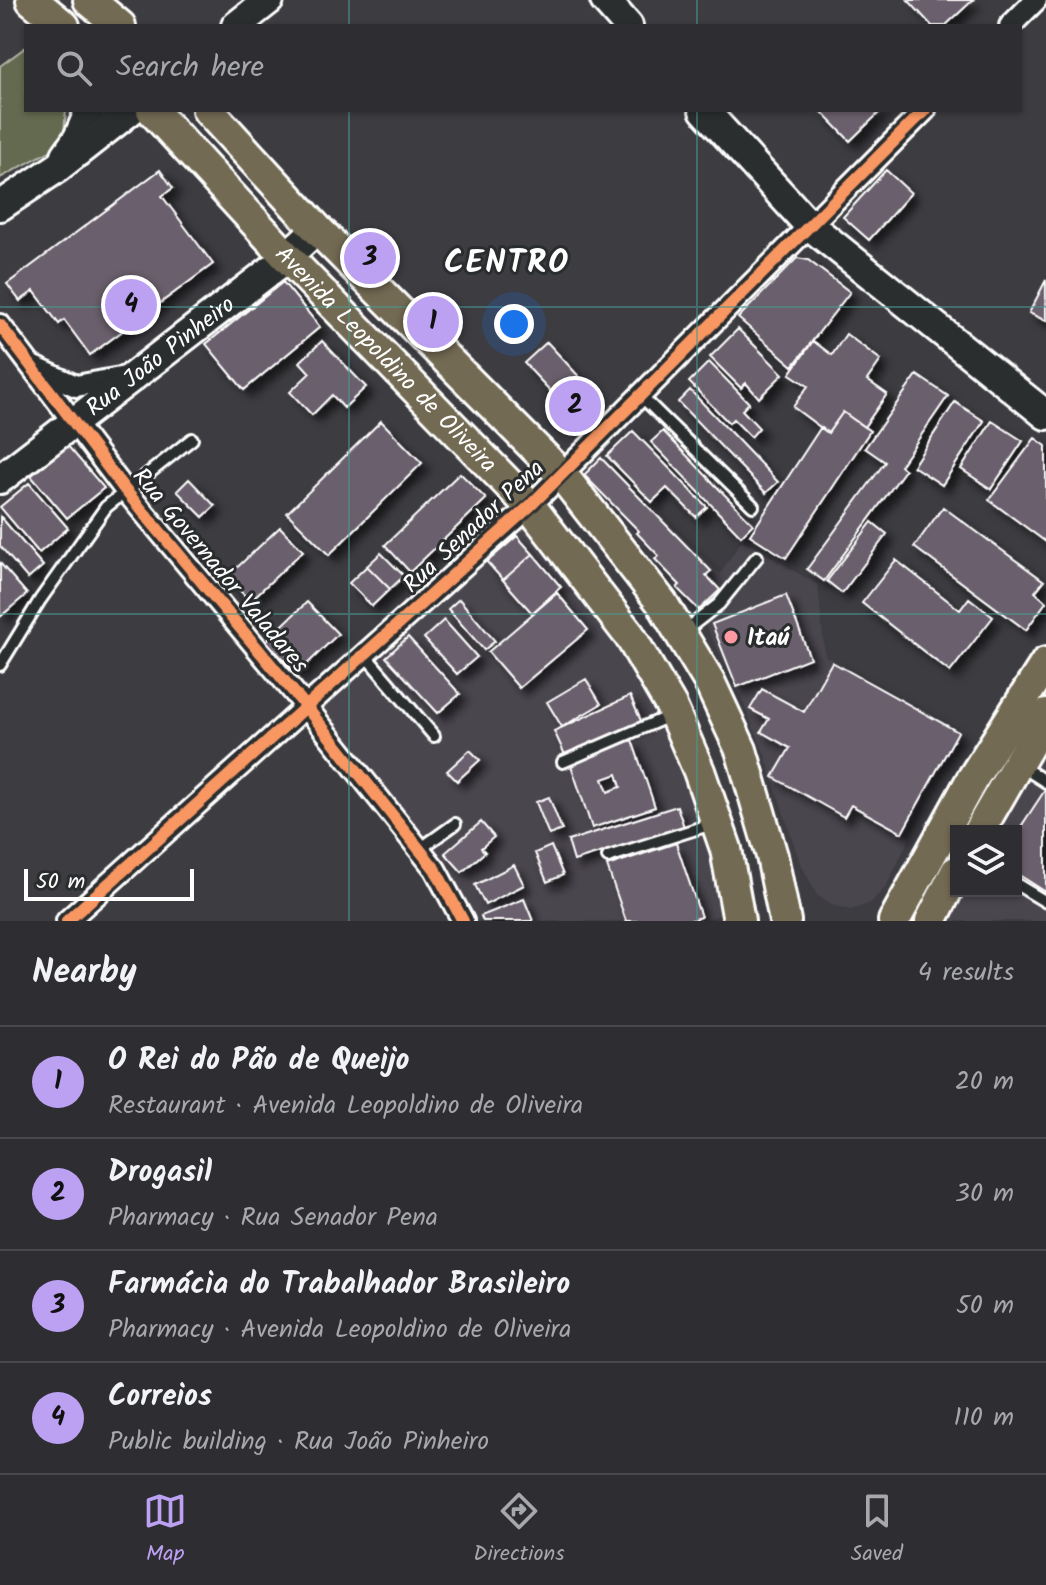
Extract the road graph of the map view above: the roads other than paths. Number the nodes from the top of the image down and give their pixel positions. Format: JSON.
{"nodes":[{"id":1,"x":32,"y":0,"type":"edge"},
{"id":2,"x":89,"y":0,"type":"edge"},
{"id":3,"x":269,"y":0,"type":"edge"},
{"id":4,"x":605,"y":0,"type":"edge"},
{"id":5,"x":1036,"y":0,"type":"edge"},
{"id":6,"x":62,"y":24,"type":"edge"},
{"id":7,"x":118,"y":24,"type":"edge"},
{"id":8,"x":239,"y":24,"type":"edge"},
{"id":9,"x":626,"y":24,"type":"edge"},
{"id":10,"x":1012,"y":24,"type":"edge"},
{"id":11,"x":89,"y":112,"type":"edge"},
{"id":12,"x":128,"y":112,"type":"edge"},
{"id":13,"x":154,"y":112,"type":"edge"},
{"id":14,"x":210,"y":112,"type":"edge"},
{"id":15,"x":706,"y":112,"type":"edge"},
{"id":16,"x":923,"y":112,"type":"edge"},
{"id":17,"x":57,"y":168,"type":"junction"},
{"id":18,"x":0,"y":206,"type":"edge"},
{"id":19,"x":809,"y":225,"type":"junction"},
{"id":20,"x":317,"y":229,"type":"junction"},
{"id":21,"x":287,"y":257,"type":"junction"},
{"id":22,"x":0,"y":325,"type":"edge"},
{"id":23,"x":34,"y":367,"type":"junction"},
{"id":24,"x":131,"y":376,"type":"junction"},
{"id":25,"x":640,"y":395,"type":"junction"},
{"id":26,"x":1046,"y":415,"type":"edge"},
{"id":27,"x":73,"y":424,"type":"junction"},
{"id":28,"x":192,"y":439,"type":"dead end"},
{"id":29,"x":562,"y":475,"type":"junction"},
{"id":30,"x":0,"y":479,"type":"edge"},
{"id":31,"x":125,"y":490,"type":"junction"},
{"id":32,"x":530,"y":506,"type":"junction"},
{"id":33,"x":753,"y":506,"type":"dead end"},
{"id":34,"x":757,"y":557,"type":"dead end"},
{"id":35,"x":681,"y":634,"type":"junction"},
{"id":36,"x":365,"y":655,"type":"junction"},
{"id":37,"x":1046,"y":663,"type":"edge"},
{"id":38,"x":0,"y":665,"type":"edge"},
{"id":39,"x":307,"y":708,"type":"junction"},
{"id":40,"x":674,"y":714,"type":"junction"},
{"id":41,"x":1046,"y":715,"type":"edge"},
{"id":42,"x":434,"y":736,"type":"dead end"},
{"id":43,"x":563,"y":762,"type":"dead end"},
{"id":44,"x":1017,"y":764,"type":"junction"},
{"id":45,"x":1046,"y":782,"type":"edge"},
{"id":46,"x":717,"y":822,"type":"junction"},
{"id":47,"x":455,"y":824,"type":"dead end"},
{"id":48,"x":982,"y":825,"type":"edge"},
{"id":49,"x":420,"y":849,"type":"junction"},
{"id":50,"x":608,"y":857,"type":"dead end"},
{"id":51,"x":950,"y":884,"type":"edge"},
{"id":52,"x":1022,"y":888,"type":"edge"},
{"id":53,"x":1046,"y":902,"type":"edge"},
{"id":54,"x":67,"y":921,"type":"edge"},
{"id":55,"x":463,"y":921,"type":"edge"},
{"id":56,"x":739,"y":921,"type":"edge"},
{"id":57,"x":785,"y":921,"type":"edge"},
{"id":58,"x":894,"y":921,"type":"edge"},
{"id":59,"x":931,"y":921,"type":"edge"}],
"edges":[{"from":1,"to":6,"type":"main road"},
{"from":2,"to":7,"type":"main road"},
{"from":3,"to":8,"type":"main road"},
{"from":4,"to":9,"type":"main road"},
{"from":5,"to":10,"type":"street"},
{"from":11,"to":17,"type":"main road"},
{"from":12,"to":17,"type":"main road"},
{"from":13,"to":21,"type":"main road","name":"Avenida Leopoldino de Oliveira"},
{"from":14,"to":20,"type":"main road","name":"Avenida Leopoldino de Oliveira"},
{"from":15,"to":19,"type":"main road"},
{"from":16,"to":19,"type":"street","name":"Rua Senador Pena"},
{"from":17,"to":18,"type":"main road"},
{"from":19,"to":25,"type":"street","name":"Rua Senador Pena"},
{"from":19,"to":26,"type":"main road"},
{"from":20,"to":21,"type":"main road","name":"Rua João Pinheiro"},
{"from":20,"to":29,"type":"main road","name":"Avenida Leopoldino de Oliveira"},
{"from":21,"to":24,"type":"main road","name":"Rua João Pinheiro"},
{"from":21,"to":32,"type":"main road","name":"Avenida Leopoldino de Oliveira"},
{"from":22,"to":23,"type":"street","name":"Rua Governador Valadares"},
{"from":23,"to":24,"type":"street","name":"Rua Governador Valadares"},
{"from":23,"to":27,"type":"street","name":"Rua Governador Valadares"},
{"from":24,"to":27,"type":"main road","name":"Rua João Pinheiro"},
{"from":25,"to":29,"type":"street","name":"Rua Senador Pena"},
{"from":25,"to":33,"type":"lane"},
{"from":27,"to":30,"type":"main road","name":"Rua João Pinheiro"},
{"from":27,"to":31,"type":"street","name":"Rua Governador Valadares"},
{"from":28,"to":31,"type":"lane"},
{"from":29,"to":32,"type":"street","name":"Rua Senador Pena"},
{"from":29,"to":35,"type":"main road","name":"Avenida Leopoldino de Oliveira"},
{"from":31,"to":38,"type":"lane"},
{"from":31,"to":39,"type":"street","name":"Rua Governador Valadares"},
{"from":32,"to":36,"type":"street","name":"Rua Senador Pena"},
{"from":32,"to":40,"type":"main road","name":"Avenida Leopoldino de Oliveira"},
{"from":34,"to":35,"type":"lane"},
{"from":35,"to":57,"type":"main road","name":"Avenida Leopoldino de Oliveira"},
{"from":36,"to":39,"type":"street","name":"Rua Senador Pena"},
{"from":36,"to":42,"type":"lane"},
{"from":37,"to":58,"type":"main road"},
{"from":39,"to":49,"type":"street","name":"Rua Governador Valadares"},
{"from":39,"to":54,"type":"street","name":"Rua Senador Pena"},
{"from":40,"to":43,"type":"lane"},
{"from":40,"to":46,"type":"main road","name":"Avenida Leopoldino de Oliveira"},
{"from":41,"to":44,"type":"main road"},
{"from":44,"to":45,"type":"lane"},
{"from":44,"to":48,"type":"main road"},
{"from":46,"to":50,"type":"lane"},
{"from":46,"to":56,"type":"main road","name":"Avenida Leopoldino de Oliveira"},
{"from":47,"to":49,"type":"lane"},
{"from":49,"to":55,"type":"street","name":"Rua Governador Valadares"},
{"from":51,"to":59,"type":"main road"},
{"from":52,"to":53,"type":"lane"}]}
